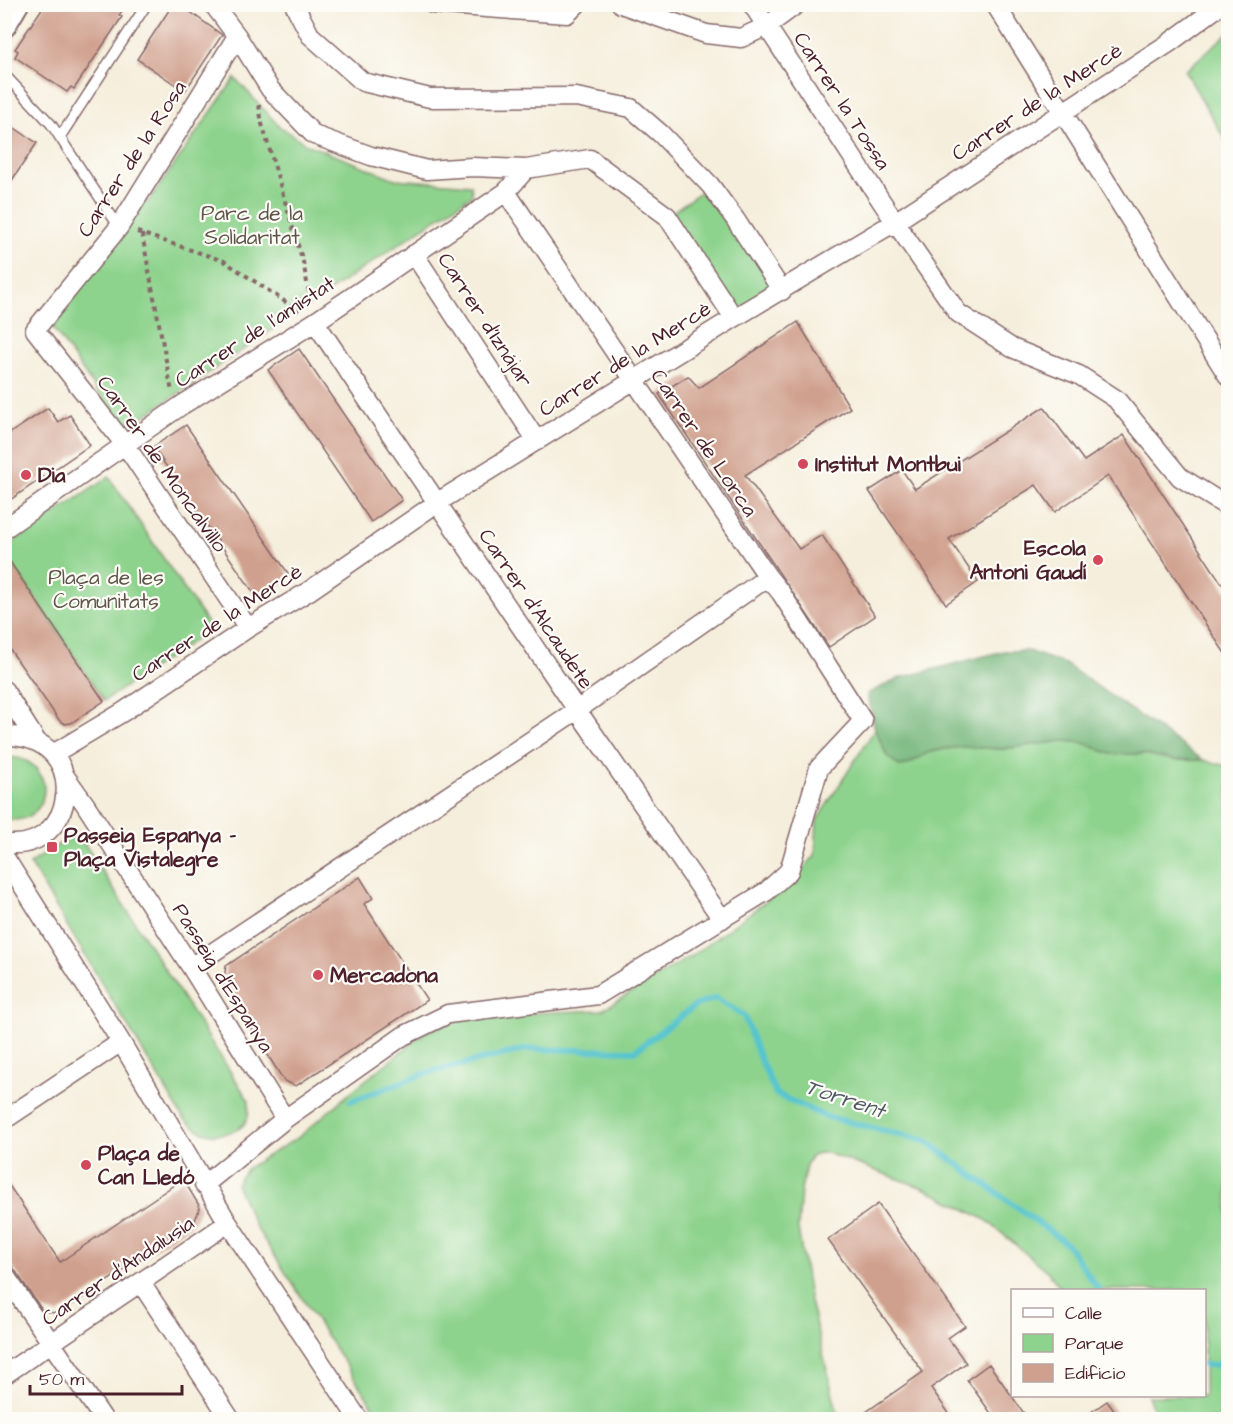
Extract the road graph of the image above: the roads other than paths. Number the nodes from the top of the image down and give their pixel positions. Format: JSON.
{"nodes":[{"id":1,"x":18,"y":4,"type":"edge"},
{"id":2,"x":147,"y":4,"type":"edge"},
{"id":3,"x":213,"y":4,"type":"edge"},
{"id":4,"x":294,"y":4,"type":"edge"},
{"id":5,"x":432,"y":4,"type":"edge"},
{"id":6,"x":577,"y":4,"type":"edge"},
{"id":7,"x":621,"y":4,"type":"edge"},
{"id":8,"x":752,"y":4,"type":"edge"},
{"id":9,"x":797,"y":4,"type":"edge"},
{"id":10,"x":995,"y":4,"type":"edge"},
{"id":11,"x":1222,"y":4,"type":"edge"},
{"id":12,"x":4,"y":26,"type":"edge"},
{"id":13,"x":767,"y":26,"type":"junction"},
{"id":14,"x":237,"y":36,"type":"junction"},
{"id":15,"x":4,"y":74,"type":"edge"},
{"id":16,"x":1063,"y":111,"type":"junction"},
{"id":17,"x":60,"y":137,"type":"junction"},
{"id":18,"x":526,"y":169,"type":"junction"},
{"id":19,"x":506,"y":192,"type":"junction"},
{"id":20,"x":895,"y":222,"type":"junction"},
{"id":21,"x":119,"y":227,"type":"junction"},
{"id":22,"x":414,"y":254,"type":"junction"},
{"id":23,"x":782,"y":291,"type":"junction"},
{"id":24,"x":734,"y":318,"type":"junction"},
{"id":25,"x":315,"y":322,"type":"junction"},
{"id":26,"x":34,"y":330,"type":"joint"},
{"id":27,"x":1228,"y":376,"type":"edge"},
{"id":28,"x":634,"y":379,"type":"junction"},
{"id":29,"x":537,"y":441,"type":"junction"},
{"id":30,"x":126,"y":446,"type":"junction"},
{"id":31,"x":438,"y":502,"type":"junction"},
{"id":32,"x":1228,"y":507,"type":"edge"},
{"id":33,"x":4,"y":530,"type":"edge"},
{"id":34,"x":768,"y":577,"type":"junction"},
{"id":35,"x":248,"y":628,"type":"junction"},
{"id":36,"x":4,"y":690,"type":"edge"},
{"id":37,"x":577,"y":710,"type":"junction"},
{"id":38,"x":4,"y":736,"type":"edge"},
{"id":39,"x":37,"y":741,"type":"junction"},
{"id":40,"x":53,"y":754,"type":"junction"},
{"id":41,"x":65,"y":776,"type":"junction"},
{"id":42,"x":4,"y":843,"type":"edge"},
{"id":43,"x":4,"y":856,"type":"edge"},
{"id":44,"x":722,"y":919,"type":"junction"},
{"id":45,"x":191,"y":967,"type":"junction"},
{"id":46,"x":121,"y":1042,"type":"junction"},
{"id":47,"x":285,"y":1119,"type":"junction"},
{"id":48,"x":4,"y":1120,"type":"edge"},
{"id":49,"x":204,"y":1185,"type":"junction"},
{"id":50,"x":228,"y":1223,"type":"junction"},
{"id":51,"x":4,"y":1274,"type":"edge"},
{"id":52,"x":141,"y":1283,"type":"junction"},
{"id":53,"x":52,"y":1343,"type":"junction"},
{"id":54,"x":4,"y":1375,"type":"edge"},
{"id":55,"x":104,"y":1419,"type":"edge"},
{"id":56,"x":231,"y":1419,"type":"edge"},
{"id":57,"x":359,"y":1419,"type":"edge"}],
"edges":[{"from":1,"to":12,"type":"street"},
{"from":2,"to":17,"type":"lane"},
{"from":3,"to":14,"type":"street"},
{"from":4,"to":23,"type":"street"},
{"from":5,"to":6,"type":"street"},
{"from":7,"to":13,"type":"street"},
{"from":8,"to":13,"type":"street","name":"Carrer la Tossa"},
{"from":9,"to":13,"type":"street"},
{"from":10,"to":16,"type":"street"},
{"from":11,"to":16,"type":"street","name":"Carrer de la Mercè"},
{"from":13,"to":20,"type":"street","name":"Carrer la Tossa"},
{"from":14,"to":18,"type":"street"},
{"from":14,"to":21,"type":"street","name":"Carrer de la Rosa"},
{"from":15,"to":17,"type":"lane"},
{"from":16,"to":20,"type":"street","name":"Carrer de la Mercè"},
{"from":16,"to":27,"type":"street"},
{"from":17,"to":21,"type":"lane"},
{"from":18,"to":19,"type":"street","name":"Carrer de l'amistat"},
{"from":18,"to":24,"type":"street"},
{"from":19,"to":22,"type":"street","name":"Carrer de l'amistat"},
{"from":19,"to":28,"type":"street","name":"Carrer de Lorca"},
{"from":20,"to":23,"type":"street","name":"Carrer de la Mercè"},
{"from":20,"to":32,"type":"street","name":"Carrer la Tossa"},
{"from":21,"to":26,"type":"street","name":"Carrer de la Rosa"},
{"from":22,"to":25,"type":"street","name":"Carrer de l'amistat"},
{"from":22,"to":29,"type":"street","name":"Carrer d'Iznájar"},
{"from":23,"to":24,"type":"street","name":"Carrer de la Mercè"},
{"from":24,"to":28,"type":"street","name":"Carrer de la Mercè"},
{"from":25,"to":30,"type":"street","name":"Carrer de l'amistat"},
{"from":25,"to":31,"type":"street","name":"Carrer d'Alcaudete"},
{"from":26,"to":30,"type":"street","name":"Carrer de Moncalvillo"},
{"from":28,"to":29,"type":"street","name":"Carrer de la Mercè"},
{"from":28,"to":34,"type":"street","name":"Carrer de Lorca"},
{"from":29,"to":31,"type":"street","name":"Carrer de la Mercè"},
{"from":30,"to":33,"type":"street","name":"Carrer de l'amistat"},
{"from":30,"to":35,"type":"street","name":"Carrer de Moncalvillo"},
{"from":31,"to":35,"type":"street","name":"Carrer de la Mercè"},
{"from":31,"to":37,"type":"street","name":"Carrer d'Alcaudete"},
{"from":34,"to":37,"type":"street"},
{"from":34,"to":44,"type":"street","name":"Carrer de Lorca"},
{"from":35,"to":40,"type":"street","name":"Carrer de la Mercè"},
{"from":36,"to":39,"type":"street","name":"Passeig d'Espanya"},
{"from":37,"to":44,"type":"street","name":"Carrer d'Alcaudete"},
{"from":37,"to":45,"type":"street"},
{"from":38,"to":39,"type":"street","name":"Passeig d'Espanya"},
{"from":39,"to":40,"type":"street","name":"Passeig d'Espanya"},
{"from":40,"to":41,"type":"street","name":"Passeig d'Espanya"},
{"from":41,"to":42,"type":"street"},
{"from":41,"to":45,"type":"street","name":"Passeig d'Espanya"},
{"from":43,"to":46,"type":"street"},
{"from":44,"to":47,"type":"street"},
{"from":45,"to":47,"type":"street","name":"Passeig d'Espanya"},
{"from":46,"to":48,"type":"street"},
{"from":46,"to":49,"type":"street"},
{"from":47,"to":49,"type":"street"},
{"from":49,"to":50,"type":"street"},
{"from":50,"to":52,"type":"street","name":"Carrer d'Andalusia"},
{"from":50,"to":57,"type":"street"},
{"from":51,"to":53,"type":"street"},
{"from":52,"to":53,"type":"street","name":"Carrer d'Andalusia"},
{"from":52,"to":56,"type":"street"},
{"from":53,"to":54,"type":"street","name":"Carrer d'Andalusia"},
{"from":53,"to":55,"type":"street"}]}
